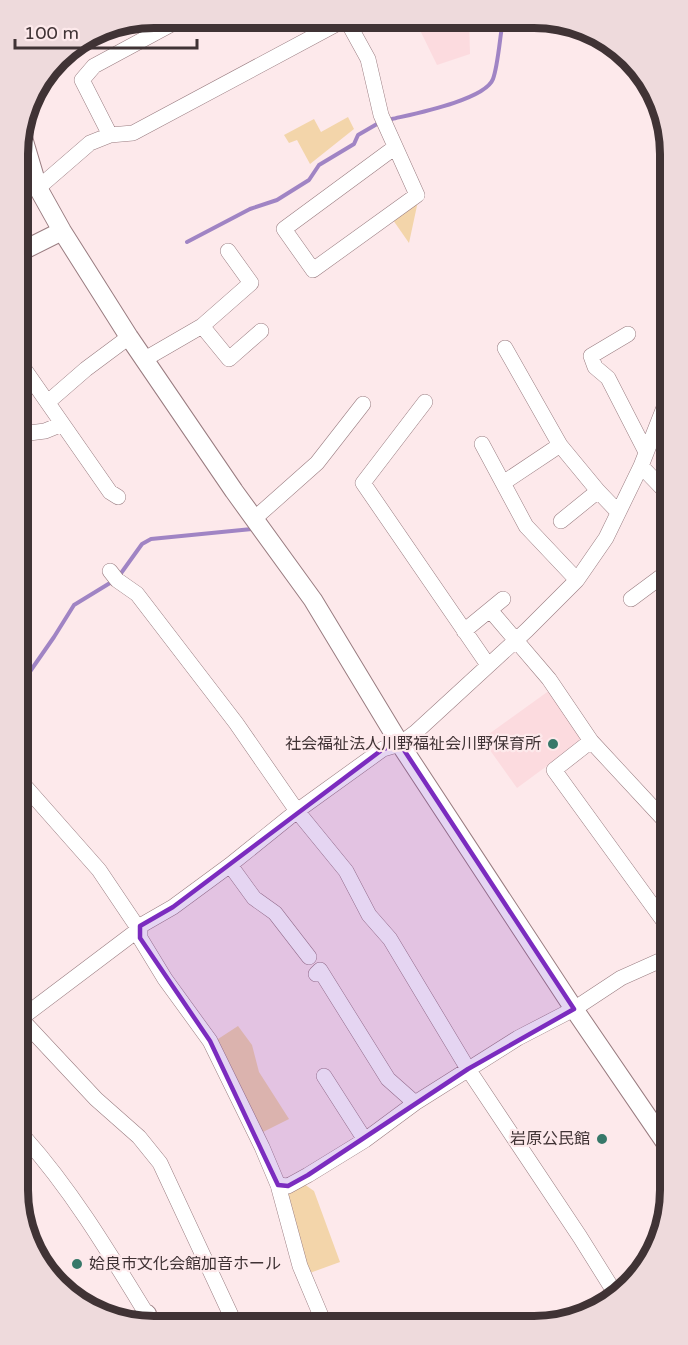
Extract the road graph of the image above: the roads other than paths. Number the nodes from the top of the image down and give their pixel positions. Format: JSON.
{"nodes":[{"id":1,"x":164,"y":28,"type":"edge"},
{"id":2,"x":329,"y":28,"type":"edge"},
{"id":3,"x":351,"y":28,"type":"edge"},
{"id":4,"x":111,"y":135,"type":"junction"},
{"id":5,"x":394,"y":148,"type":"junction"},
{"id":6,"x":28,"y":155,"type":"edge"},
{"id":7,"x":38,"y":188,"type":"junction"},
{"id":8,"x":62,"y":231,"type":"junction"},
{"id":9,"x":28,"y":246,"type":"edge"},
{"id":10,"x":228,"y":251,"type":"dead end"},
{"id":11,"x":202,"y":326,"type":"junction"},
{"id":12,"x":261,"y":331,"type":"dead end"},
{"id":13,"x":628,"y":334,"type":"dead end"},
{"id":14,"x":129,"y":338,"type":"junction"},
{"id":15,"x":505,"y":348,"type":"dead end"},
{"id":16,"x":146,"y":359,"type":"junction"},
{"id":17,"x":28,"y":374,"type":"edge"},
{"id":18,"x":48,"y":402,"type":"junction"},
{"id":19,"x":425,"y":402,"type":"dead end"},
{"id":20,"x":363,"y":404,"type":"dead end"},
{"id":21,"x":660,"y":419,"type":"edge"},
{"id":22,"x":62,"y":424,"type":"junction"},
{"id":23,"x":28,"y":433,"type":"edge"},
{"id":24,"x":482,"y":444,"type":"dead end"},
{"id":25,"x":561,"y":445,"type":"junction"},
{"id":26,"x":644,"y":459,"type":"junction"},
{"id":27,"x":502,"y":483,"type":"junction"},
{"id":28,"x":660,"y":483,"type":"edge"},
{"id":29,"x":598,"y":491,"type":"junction"},
{"id":30,"x":117,"y":497,"type":"dead end"},
{"id":31,"x":618,"y":512,"type":"junction"},
{"id":32,"x":254,"y":519,"type":"junction"},
{"id":33,"x":561,"y":521,"type":"dead end"},
{"id":34,"x":110,"y":571,"type":"dead end"},
{"id":35,"x":660,"y":578,"type":"edge"},
{"id":36,"x":577,"y":580,"type":"junction"},
{"id":37,"x":503,"y":599,"type":"dead end"},
{"id":38,"x":631,"y":599,"type":"dead end"},
{"id":39,"x":490,"y":610,"type":"junction"},
{"id":40,"x":464,"y":631,"type":"junction"},
{"id":41,"x":515,"y":640,"type":"junction"},
{"id":42,"x":488,"y":664,"type":"junction"},
{"id":43,"x":591,"y":741,"type":"junction"},
{"id":44,"x":400,"y":744,"type":"junction"},
{"id":45,"x":28,"y":790,"type":"edge"},
{"id":46,"x":297,"y":811,"type":"junction"},
{"id":47,"x":659,"y":815,"type":"edge"},
{"id":48,"x":230,"y":865,"type":"junction"},
{"id":49,"x":659,"y":915,"type":"edge"},
{"id":50,"x":140,"y":926,"type":"junction"},
{"id":51,"x":309,"y":957,"type":"dead end"},
{"id":52,"x":659,"y":961,"type":"edge"},
{"id":53,"x":316,"y":974,"type":"dead end"},
{"id":54,"x":574,"y":1009,"type":"junction"},
{"id":55,"x":28,"y":1013,"type":"edge"},
{"id":56,"x":28,"y":1026,"type":"edge"},
{"id":57,"x":468,"y":1069,"type":"junction"},
{"id":58,"x":324,"y":1076,"type":"dead end"},
{"id":59,"x":415,"y":1103,"type":"junction"},
{"id":60,"x":659,"y":1133,"type":"edge"},
{"id":61,"x":365,"y":1140,"type":"junction"},
{"id":62,"x":28,"y":1141,"type":"edge"},
{"id":63,"x":278,"y":1185,"type":"junction"},
{"id":64,"x":612,"y":1288,"type":"edge"},
{"id":65,"x":141,"y":1315,"type":"edge"},
{"id":66,"x":232,"y":1316,"type":"edge"},
{"id":67,"x":321,"y":1316,"type":"edge"}],
"edges":[{"from":1,"to":4,"type":"street"},
{"from":2,"to":4,"type":"street"},
{"from":3,"to":5,"type":"street"},
{"from":4,"to":7,"type":"street"},
{"from":5,"to":5,"type":"street"},
{"from":6,"to":7,"type":"street"},
{"from":7,"to":8,"type":"street"},
{"from":8,"to":9,"type":"street"},
{"from":8,"to":14,"type":"street"},
{"from":10,"to":11,"type":"street"},
{"from":11,"to":12,"type":"street"},
{"from":11,"to":16,"type":"street"},
{"from":13,"to":26,"type":"street"},
{"from":14,"to":16,"type":"street"},
{"from":14,"to":18,"type":"street"},
{"from":15,"to":25,"type":"street"},
{"from":16,"to":32,"type":"street"},
{"from":17,"to":18,"type":"street"},
{"from":18,"to":22,"type":"street"},
{"from":19,"to":40,"type":"street"},
{"from":20,"to":32,"type":"street"},
{"from":21,"to":26,"type":"street"},
{"from":22,"to":23,"type":"street"},
{"from":22,"to":30,"type":"street"},
{"from":24,"to":27,"type":"street"},
{"from":25,"to":27,"type":"street"},
{"from":25,"to":29,"type":"street"},
{"from":26,"to":28,"type":"street"},
{"from":26,"to":31,"type":"street"},
{"from":27,"to":36,"type":"street"},
{"from":29,"to":31,"type":"street"},
{"from":29,"to":33,"type":"street"},
{"from":31,"to":36,"type":"street"},
{"from":32,"to":44,"type":"street"},
{"from":34,"to":46,"type":"street"},
{"from":35,"to":38,"type":"street"},
{"from":36,"to":41,"type":"street"},
{"from":37,"to":39,"type":"street"},
{"from":39,"to":40,"type":"street"},
{"from":39,"to":41,"type":"street"},
{"from":40,"to":42,"type":"street"},
{"from":41,"to":42,"type":"street"},
{"from":41,"to":43,"type":"street"},
{"from":42,"to":44,"type":"street"},
{"from":43,"to":47,"type":"street"},
{"from":43,"to":49,"type":"street"},
{"from":44,"to":46,"type":"street"},
{"from":44,"to":54,"type":"street"},
{"from":45,"to":50,"type":"street"},
{"from":46,"to":48,"type":"street"},
{"from":46,"to":57,"type":"street"},
{"from":48,"to":50,"type":"street"},
{"from":48,"to":51,"type":"street"},
{"from":50,"to":55,"type":"street"},
{"from":50,"to":63,"type":"street"},
{"from":52,"to":54,"type":"street"},
{"from":53,"to":59,"type":"street"},
{"from":54,"to":57,"type":"street"},
{"from":54,"to":60,"type":"street"},
{"from":56,"to":66,"type":"street"},
{"from":57,"to":59,"type":"street"},
{"from":57,"to":64,"type":"street"},
{"from":58,"to":61,"type":"street"},
{"from":59,"to":61,"type":"street"},
{"from":61,"to":63,"type":"street"},
{"from":62,"to":65,"type":"street"},
{"from":63,"to":67,"type":"street"}]}
